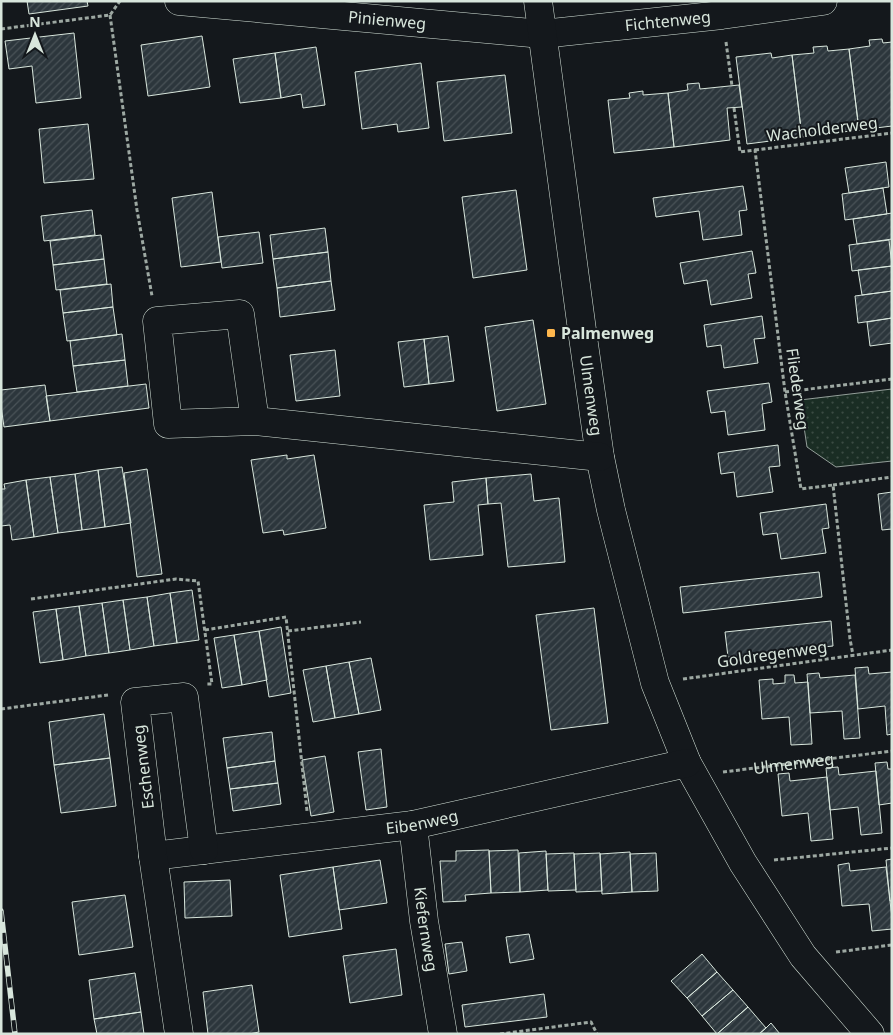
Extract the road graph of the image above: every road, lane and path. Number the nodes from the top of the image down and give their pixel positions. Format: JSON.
{"nodes":[{"id":1,"x":120,"y":1,"type":"edge"},
{"id":2,"x":538,"y":1,"type":"edge"},
{"id":3,"x":194,"y":2,"type":"edge"},
{"id":4,"x":808,"y":2,"type":"edge"},
{"id":5,"x":110,"y":14,"type":"junction"},
{"id":6,"x":722,"y":14,"type":"junction"},
{"id":7,"x":1,"y":29,"type":"edge"},
{"id":8,"x":542,"y":34,"type":"junction"},
{"id":9,"x":732,"y":86,"type":"dead end"},
{"id":10,"x":734,"y":108,"type":"dead end"},
{"id":11,"x":892,"y":133,"type":"edge"},
{"id":12,"x":755,"y":150,"type":"junction"},
{"id":13,"x":157,"y":321,"type":"junction"},
{"id":14,"x":892,"y":379,"type":"edge"},
{"id":15,"x":785,"y":392,"type":"junction"},
{"id":16,"x":255,"y":421,"type":"junction"},
{"id":17,"x":600,"y":457,"type":"junction"},
{"id":18,"x":892,"y":477,"type":"edge"},
{"id":19,"x":833,"y":485,"type":"junction"},
{"id":20,"x":30,"y":599,"type":"dead end"},
{"id":21,"x":361,"y":622,"type":"dead end"},
{"id":22,"x":205,"y":630,"type":"junction"},
{"id":23,"x":288,"y":630,"type":"junction"},
{"id":24,"x":892,"y":650,"type":"edge"},
{"id":25,"x":853,"y":655,"type":"junction"},
{"id":26,"x":655,"y":683,"type":"junction"},
{"id":27,"x":184,"y":697,"type":"junction"},
{"id":28,"x":135,"y":702,"type":"junction"},
{"id":29,"x":1,"y":709,"type":"edge"},
{"id":30,"x":892,"y":750,"type":"edge"},
{"id":31,"x":691,"y":770,"type":"junction"},
{"id":32,"x":413,"y":825,"type":"junction"},
{"id":33,"x":310,"y":837,"type":"junction"},
{"id":34,"x":892,"y":848,"type":"edge"},
{"id":35,"x":204,"y":850,"type":"junction"},
{"id":36,"x":153,"y":856,"type":"junction"},
{"id":37,"x":743,"y":863,"type":"junction"},
{"id":38,"x":892,"y":945,"type":"edge"},
{"id":39,"x":803,"y":956,"type":"junction"},
{"id":40,"x":179,"y":1034,"type":"edge"},
{"id":41,"x":443,"y":1034,"type":"edge"},
{"id":42,"x":500,"y":1034,"type":"edge"},
{"id":43,"x":597,"y":1034,"type":"edge"},
{"id":44,"x":870,"y":1034,"type":"edge"}],
"edges":[{"from":1,"to":5,"type":"path"},
{"from":2,"to":8,"type":"street","name":"Ulmenweg"},
{"from":3,"to":8,"type":"street","name":"Pinienweg"},
{"from":4,"to":6,"type":"street","name":"Fichtenweg"},
{"from":5,"to":7,"type":"path"},
{"from":5,"to":13,"type":"path"},
{"from":6,"to":8,"type":"street","name":"Fichtenweg"},
{"from":6,"to":9,"type":"path"},
{"from":8,"to":17,"type":"street","name":"Ulmenweg"},
{"from":10,"to":12,"type":"path"},
{"from":11,"to":12,"type":"path","name":"Wacholderweg"},
{"from":12,"to":15,"type":"path","name":"Fliederweg"},
{"from":13,"to":16,"type":"street"},
{"from":13,"to":16,"type":"street"},
{"from":14,"to":15,"type":"path"},
{"from":15,"to":19,"type":"path","name":"Fliederweg"},
{"from":16,"to":17,"type":"street"},
{"from":17,"to":26,"type":"street","name":"Ulmenweg"},
{"from":18,"to":19,"type":"path"},
{"from":19,"to":25,"type":"path"},
{"from":20,"to":22,"type":"path"},
{"from":21,"to":23,"type":"path"},
{"from":22,"to":23,"type":"path"},
{"from":22,"to":27,"type":"path"},
{"from":23,"to":33,"type":"path"},
{"from":24,"to":25,"type":"path","name":"Goldregenweg"},
{"from":25,"to":26,"type":"path","name":"Goldregenweg"},
{"from":26,"to":31,"type":"street","name":"Ulmenweg"},
{"from":27,"to":28,"type":"street","name":"Eschenweg"},
{"from":27,"to":35,"type":"street"},
{"from":28,"to":29,"type":"path"},
{"from":28,"to":36,"type":"street","name":"Eschenweg"},
{"from":30,"to":31,"type":"path","name":"Ulmenweg"},
{"from":31,"to":32,"type":"street","name":"Eibenweg"},
{"from":31,"to":37,"type":"street","name":"Ulmenweg"},
{"from":32,"to":33,"type":"street","name":"Eibenweg"},
{"from":32,"to":41,"type":"street","name":"Kiefernweg"},
{"from":33,"to":35,"type":"street","name":"Eibenweg"},
{"from":34,"to":37,"type":"path"},
{"from":35,"to":36,"type":"street","name":"Eibenweg"},
{"from":36,"to":40,"type":"street","name":"Eschenweg"},
{"from":37,"to":39,"type":"street","name":"Ulmenweg"},
{"from":38,"to":39,"type":"path"},
{"from":39,"to":44,"type":"street","name":"Ulmenweg"},
{"from":42,"to":43,"type":"path"}]}
